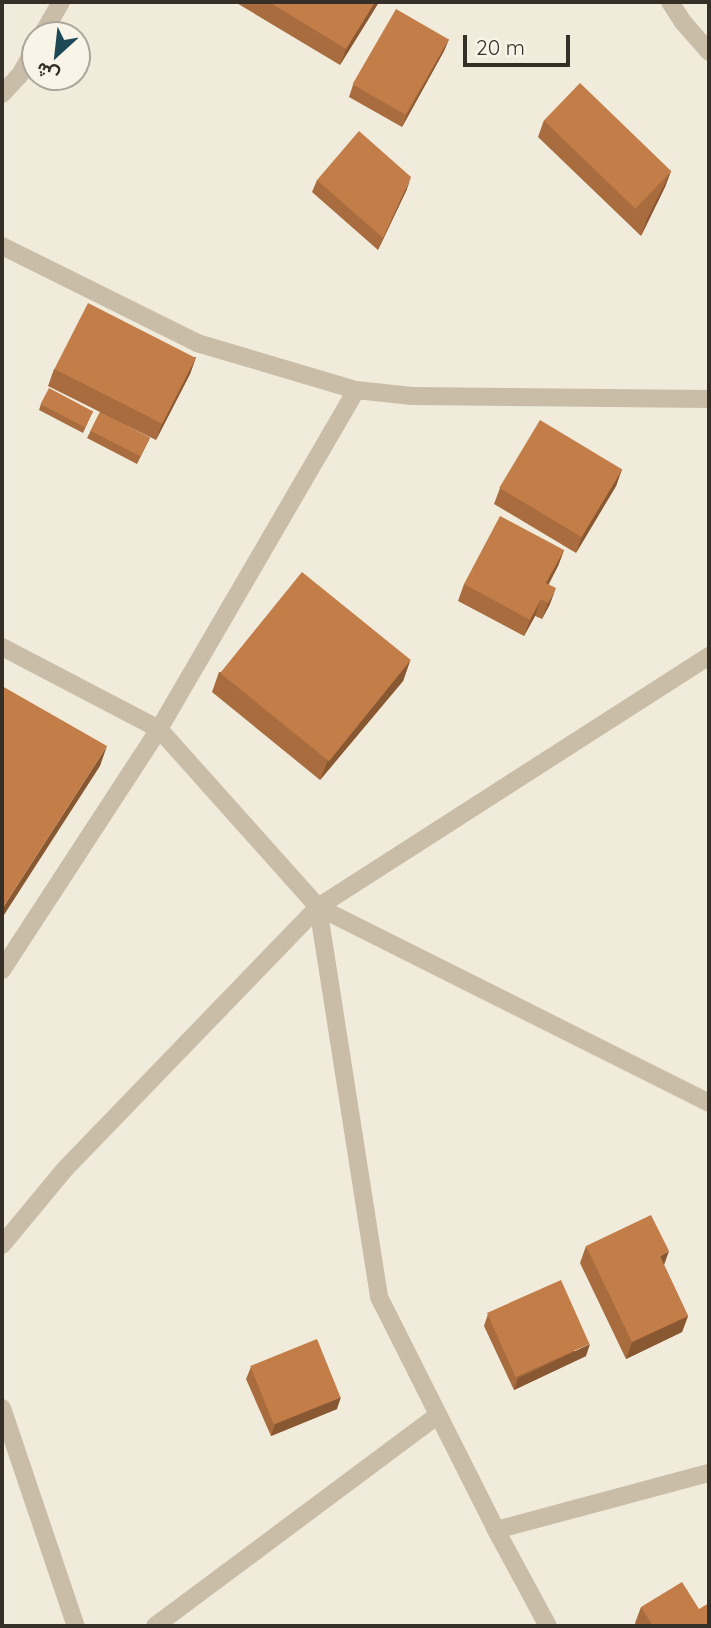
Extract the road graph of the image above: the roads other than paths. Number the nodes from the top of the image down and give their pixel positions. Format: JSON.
{"nodes":[{"id":1,"x":61,"y":2,"type":"edge"},
{"id":2,"x":670,"y":2,"type":"edge"},
{"id":3,"x":51,"y":21,"type":"edge"},
{"id":4,"x":709,"y":52,"type":"edge"},
{"id":5,"x":21,"y":73,"type":"edge"},
{"id":6,"x":2,"y":94,"type":"edge"},
{"id":7,"x":2,"y":246,"type":"edge"},
{"id":8,"x":356,"y":390,"type":"junction"},
{"id":9,"x":709,"y":400,"type":"edge"},
{"id":10,"x":2,"y":647,"type":"edge"},
{"id":11,"x":709,"y":656,"type":"edge"},
{"id":12,"x":159,"y":729,"type":"junction"},
{"id":13,"x":318,"y":907,"type":"junction"},
{"id":14,"x":2,"y":970,"type":"edge"},
{"id":15,"x":709,"y":1103,"type":"edge"},
{"id":16,"x":2,"y":1245,"type":"edge"},
{"id":17,"x":2,"y":1408,"type":"edge"},
{"id":18,"x":438,"y":1415,"type":"junction"},
{"id":19,"x":709,"y":1473,"type":"edge"},
{"id":20,"x":496,"y":1530,"type":"junction"},
{"id":21,"x":76,"y":1626,"type":"edge"},
{"id":22,"x":155,"y":1626,"type":"edge"},
{"id":23,"x":548,"y":1626,"type":"edge"}],
"edges":[{"from":1,"to":3,"type":"street"},
{"from":2,"to":4,"type":"street"},
{"from":5,"to":6,"type":"street"},
{"from":7,"to":8,"type":"street"},
{"from":8,"to":9,"type":"street"},
{"from":8,"to":12,"type":"street"},
{"from":10,"to":12,"type":"street"},
{"from":11,"to":13,"type":"street"},
{"from":12,"to":13,"type":"street"},
{"from":12,"to":14,"type":"street"},
{"from":13,"to":15,"type":"street"},
{"from":13,"to":16,"type":"street"},
{"from":13,"to":18,"type":"street"},
{"from":17,"to":21,"type":"street"},
{"from":18,"to":20,"type":"street"},
{"from":18,"to":22,"type":"street"},
{"from":19,"to":20,"type":"street"},
{"from":20,"to":23,"type":"street"}]}
